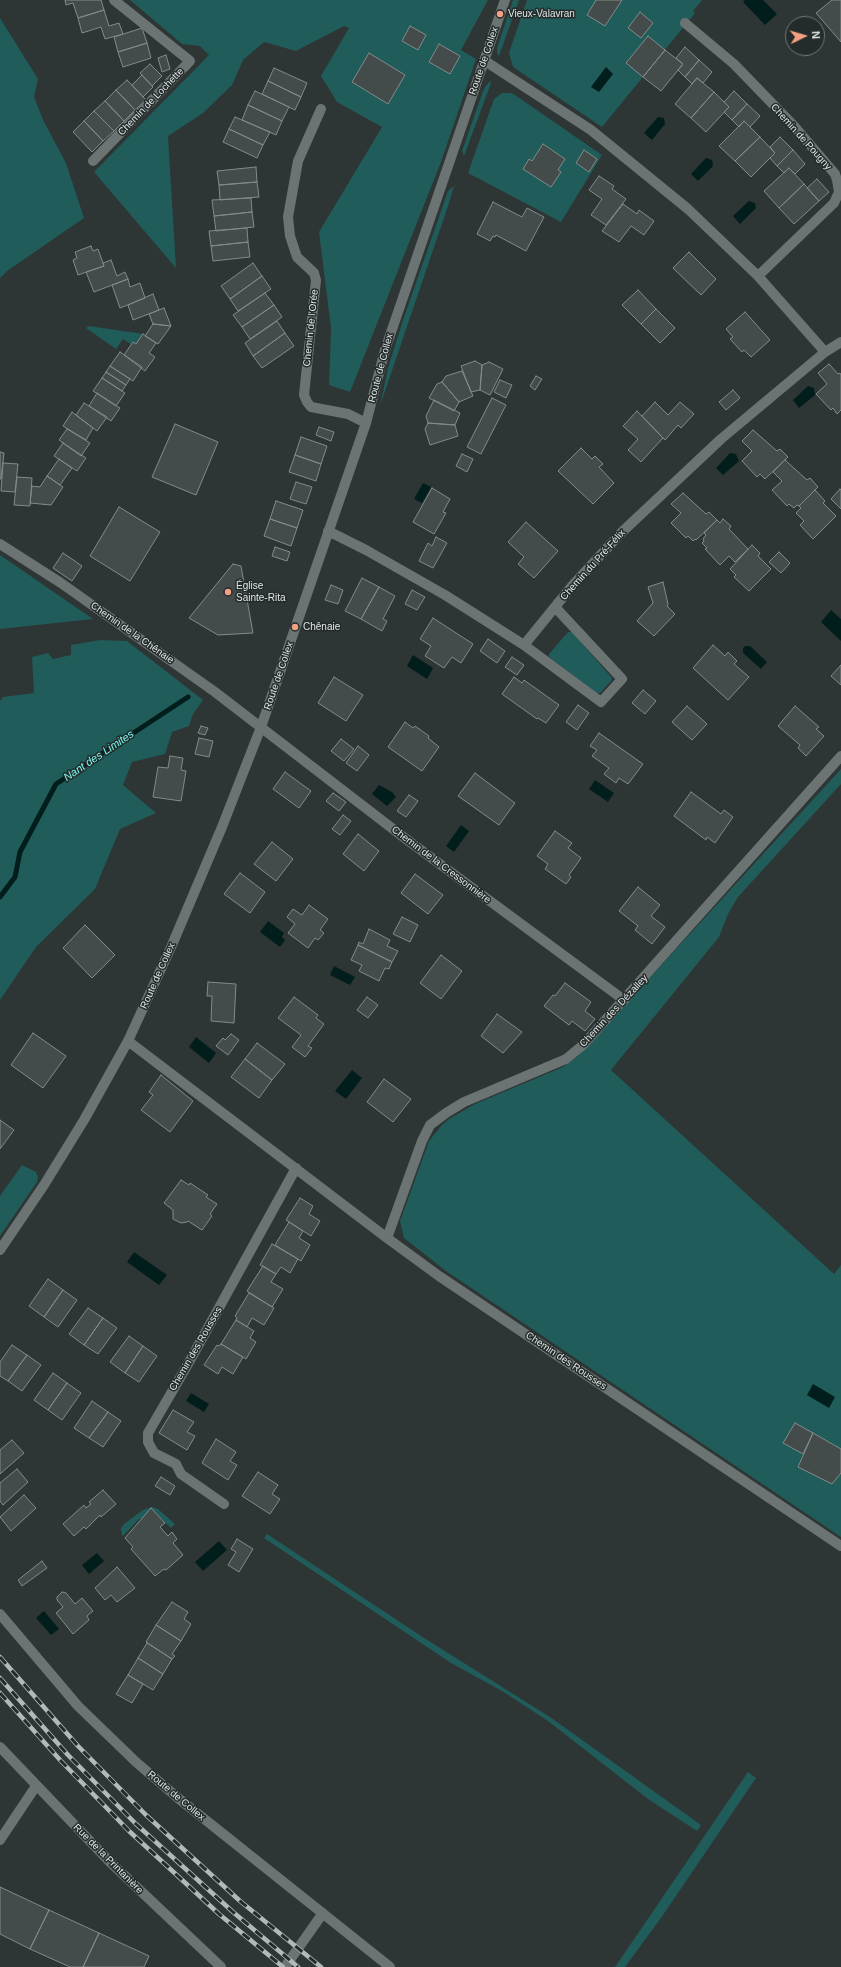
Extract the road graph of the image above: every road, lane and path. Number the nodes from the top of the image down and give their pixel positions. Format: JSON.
{"nodes":[{"id":1,"x":114,"y":0,"type":"edge"},
{"id":2,"x":505,"y":0,"type":"edge"},
{"id":3,"x":685,"y":23,"type":"dead end"},
{"id":4,"x":485,"y":61,"type":"junction"},
{"id":5,"x":321,"y":109,"type":"dead end"},
{"id":6,"x":93,"y":161,"type":"dead end"},
{"id":7,"x":758,"y":276,"type":"junction"},
{"id":8,"x":841,"y":342,"type":"edge"},
{"id":9,"x":825,"y":352,"type":"junction"},
{"id":10,"x":366,"y":423,"type":"junction"},
{"id":11,"x":328,"y":530,"type":"junction"},
{"id":12,"x":0,"y":544,"type":"edge"},
{"id":13,"x":555,"y":607,"type":"junction"},
{"id":14,"x":524,"y":646,"type":"junction"},
{"id":15,"x":261,"y":727,"type":"junction"},
{"id":16,"x":841,"y":756,"type":"edge"},
{"id":17,"x":624,"y":1000,"type":"junction"},
{"id":18,"x":128,"y":1041,"type":"junction"},
{"id":19,"x":296,"y":1168,"type":"junction"},
{"id":20,"x":387,"y":1238,"type":"junction"},
{"id":21,"x":0,"y":1250,"type":"edge"},
{"id":22,"x":224,"y":1504,"type":"dead end"},
{"id":23,"x":841,"y":1546,"type":"edge"},
{"id":24,"x":0,"y":1614,"type":"edge"},
{"id":25,"x":0,"y":1747,"type":"edge"},
{"id":26,"x":36,"y":1786,"type":"junction"},
{"id":27,"x":0,"y":1840,"type":"edge"},
{"id":28,"x":323,"y":1913,"type":"junction"},
{"id":29,"x":221,"y":1967,"type":"edge"},
{"id":30,"x":285,"y":1967,"type":"edge"},
{"id":31,"x":390,"y":1967,"type":"edge"}],
"edges":[{"from":1,"to":6,"type":"street","name":"Chemin de Lochette"},
{"from":2,"to":4,"type":"street","name":"Route de Collex"},
{"from":3,"to":7,"type":"street","name":"Chemin de Pougny"},
{"from":4,"to":7,"type":"street"},
{"from":4,"to":10,"type":"street","name":"Route de Collex"},
{"from":5,"to":10,"type":"street","name":"Chemin de l'Orée"},
{"from":7,"to":9,"type":"street"},
{"from":8,"to":9,"type":"street","name":"Chemin du Pré-Félix"},
{"from":9,"to":13,"type":"street","name":"Chemin du Pré-Félix"},
{"from":10,"to":11,"type":"street","name":"Route de Collex"},
{"from":11,"to":14,"type":"street"},
{"from":11,"to":15,"type":"street","name":"Route de Collex"},
{"from":12,"to":15,"type":"street","name":"Chemin de la Chênaie"},
{"from":13,"to":14,"type":"street","name":"Chemin du Pré-Félix"},
{"from":13,"to":14,"type":"street"},
{"from":15,"to":17,"type":"street","name":"Chemin de la Cressonnière"},
{"from":15,"to":18,"type":"street","name":"Route de Collex"},
{"from":16,"to":17,"type":"street","name":"Chemin des Dézalley"},
{"from":17,"to":20,"type":"street","name":"Chemin des Dézalley"},
{"from":18,"to":19,"type":"street","name":"Chemin des Rousses"},
{"from":18,"to":21,"type":"street","name":"Route de Collex"},
{"from":19,"to":20,"type":"street","name":"Chemin des Rousses"},
{"from":19,"to":22,"type":"street","name":"Chemin des Rousses"},
{"from":20,"to":23,"type":"street","name":"Chemin des Rousses"},
{"from":24,"to":28,"type":"street","name":"Route de Collex"},
{"from":25,"to":26,"type":"street","name":"Rue de la Printanière"},
{"from":26,"to":27,"type":"street"},
{"from":26,"to":29,"type":"street","name":"Rue de la Printanière"},
{"from":28,"to":30,"type":"street"},
{"from":28,"to":31,"type":"street","name":"Route de Collex"}]}
